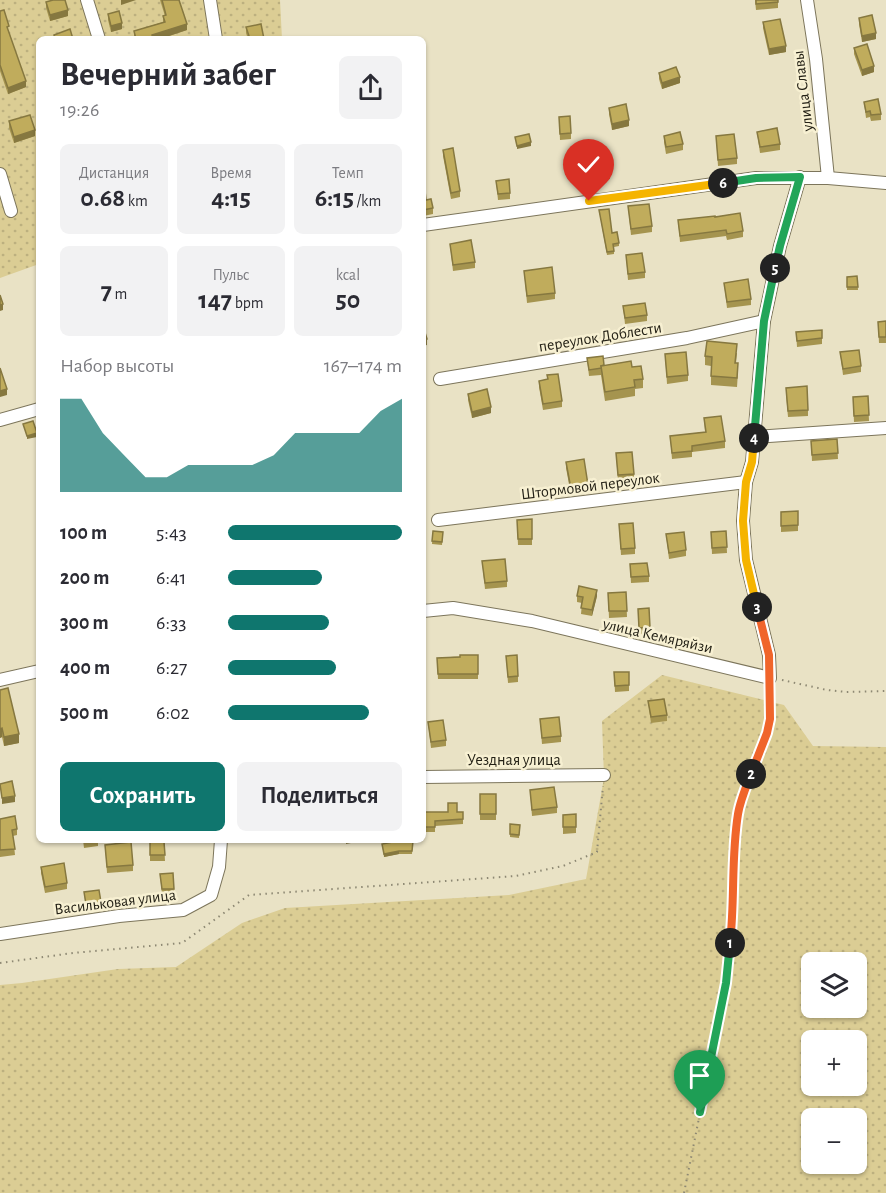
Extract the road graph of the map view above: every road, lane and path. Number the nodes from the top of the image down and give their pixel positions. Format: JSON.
{"nodes":[{"id":1,"x":87,"y":0,"type":"edge"},
{"id":2,"x":210,"y":0,"type":"edge"},
{"id":3,"x":807,"y":0,"type":"edge"},
{"id":4,"x":98,"y":36,"type":"edge"},
{"id":5,"x":216,"y":36,"type":"edge"},
{"id":6,"x":0,"y":174,"type":"edge"},
{"id":7,"x":800,"y":177,"type":"junction"},
{"id":8,"x":828,"y":178,"type":"junction"},
{"id":9,"x":886,"y":183,"type":"edge"},
{"id":10,"x":11,"y":211,"type":"dead end"},
{"id":11,"x":426,"y":225,"type":"edge"},
{"id":12,"x":764,"y":321,"type":"junction"},
{"id":13,"x":440,"y":379,"type":"dead end"},
{"id":14,"x":36,"y":410,"type":"edge"},
{"id":15,"x":0,"y":420,"type":"edge"},
{"id":16,"x":886,"y":428,"type":"edge"},
{"id":17,"x":754,"y":438,"type":"junction"},
{"id":18,"x":746,"y":482,"type":"junction"},
{"id":19,"x":438,"y":520,"type":"dead end"},
{"id":20,"x":426,"y":611,"type":"edge"},
{"id":21,"x":36,"y":672,"type":"edge"},
{"id":22,"x":770,"y":678,"type":"junction"},
{"id":23,"x":0,"y":680,"type":"edge"},
{"id":24,"x":886,"y":691,"type":"edge"},
{"id":25,"x":604,"y":775,"type":"joint"},
{"id":26,"x":426,"y":777,"type":"edge"},
{"id":27,"x":221,"y":843,"type":"edge"},
{"id":28,"x":0,"y":934,"type":"edge"},
{"id":29,"x":0,"y":963,"type":"edge"},
{"id":30,"x":684,"y":1193,"type":"edge"}],
"edges":[{"from":1,"to":4,"type":"street"},
{"from":2,"to":5,"type":"street"},
{"from":3,"to":8,"type":"street","name":"улица Славы"},
{"from":6,"to":10,"type":"street"},
{"from":7,"to":8,"type":"street"},
{"from":7,"to":11,"type":"street"},
{"from":7,"to":12,"type":"street"},
{"from":8,"to":9,"type":"street"},
{"from":12,"to":13,"type":"street","name":"переулок Доблести"},
{"from":12,"to":17,"type":"street"},
{"from":14,"to":15,"type":"street"},
{"from":16,"to":17,"type":"street"},
{"from":17,"to":18,"type":"street"},
{"from":18,"to":19,"type":"street","name":"Штормовой переулок"},
{"from":18,"to":22,"type":"street"},
{"from":20,"to":22,"type":"street","name":"улица Кемяряйзи"},
{"from":21,"to":23,"type":"street"},
{"from":22,"to":24,"type":"path"},
{"from":22,"to":30,"type":"path"},
{"from":25,"to":26,"type":"street","name":"Уездная улица"},
{"from":25,"to":29,"type":"path"},
{"from":27,"to":28,"type":"street","name":"Васильковая улица"}]}
